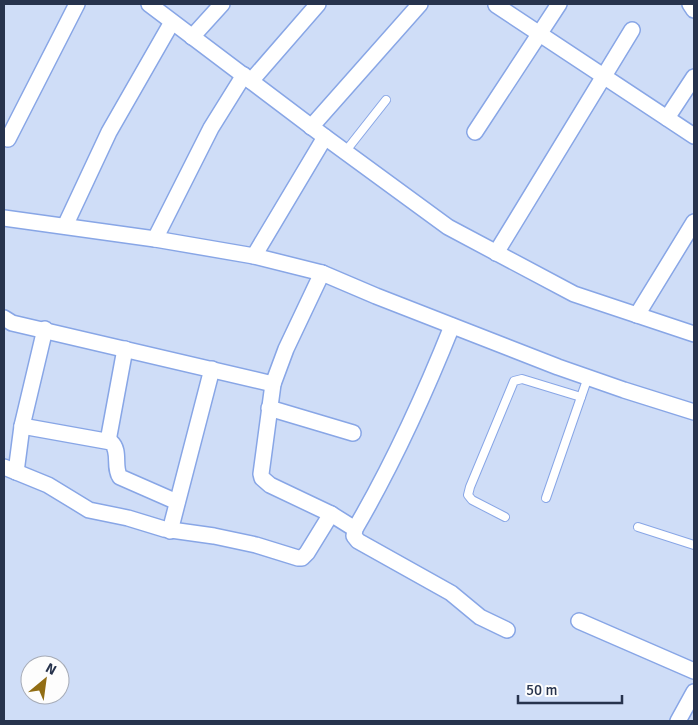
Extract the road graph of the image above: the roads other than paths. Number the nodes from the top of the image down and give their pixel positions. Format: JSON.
{"nodes":[{"id":1,"x":77,"y":4,"type":"edge"},
{"id":2,"x":148,"y":4,"type":"edge"},
{"id":3,"x":222,"y":4,"type":"edge"},
{"id":4,"x":318,"y":4,"type":"edge"},
{"id":5,"x":420,"y":4,"type":"edge"},
{"id":6,"x":558,"y":4,"type":"edge"},
{"id":7,"x":690,"y":4,"type":"edge"},
{"id":8,"x":496,"y":5,"type":"dead end"},
{"id":9,"x":694,"y":10,"type":"edge"},
{"id":10,"x":172,"y":22,"type":"junction"},
{"id":11,"x":632,"y":30,"type":"dead end"},
{"id":12,"x":538,"y":33,"type":"junction"},
{"id":13,"x":192,"y":37,"type":"junction"},
{"id":14,"x":603,"y":76,"type":"junction"},
{"id":15,"x":694,"y":77,"type":"edge"},
{"id":16,"x":247,"y":78,"type":"junction"},
{"id":17,"x":386,"y":100,"type":"dead end"},
{"id":18,"x":667,"y":118,"type":"junction"},
{"id":19,"x":311,"y":127,"type":"junction"},
{"id":20,"x":475,"y":132,"type":"dead end"},
{"id":21,"x":694,"y":136,"type":"edge"},
{"id":22,"x":325,"y":137,"type":"junction"},
{"id":23,"x":8,"y":139,"type":"dead end"},
{"id":24,"x":345,"y":152,"type":"junction"},
{"id":25,"x":4,"y":218,"type":"edge"},
{"id":26,"x":694,"y":222,"type":"edge"},
{"id":27,"x":65,"y":226,"type":"junction"},
{"id":28,"x":4,"y":227,"type":"edge"},
{"id":29,"x":155,"y":239,"type":"junction"},
{"id":30,"x":496,"y":253,"type":"junction"},
{"id":31,"x":254,"y":256,"type":"junction"},
{"id":32,"x":322,"y":273,"type":"junction"},
{"id":33,"x":637,"y":315,"type":"junction"},
{"id":34,"x":4,"y":318,"type":"edge"},
{"id":35,"x":452,"y":326,"type":"junction"},
{"id":36,"x":45,"y":329,"type":"junction"},
{"id":37,"x":694,"y":334,"type":"edge"},
{"id":38,"x":125,"y":348,"type":"junction"},
{"id":39,"x":212,"y":369,"type":"junction"},
{"id":40,"x":588,"y":377,"type":"junction"},
{"id":41,"x":273,"y":384,"type":"junction"},
{"id":42,"x":581,"y":398,"type":"junction"},
{"id":43,"x":270,"y":408,"type":"junction"},
{"id":44,"x":694,"y":412,"type":"edge"},
{"id":45,"x":22,"y":426,"type":"junction"},
{"id":46,"x":353,"y":433,"type":"dead end"},
{"id":47,"x":108,"y":441,"type":"junction"},
{"id":48,"x":10,"y":470,"type":"edge"},
{"id":49,"x":546,"y":498,"type":"dead end"},
{"id":50,"x":177,"y":502,"type":"junction"},
{"id":51,"x":331,"y":514,"type":"junction"},
{"id":52,"x":505,"y":517,"type":"dead end"},
{"id":53,"x":638,"y":527,"type":"dead end"},
{"id":54,"x":355,"y":529,"type":"junction"},
{"id":55,"x":170,"y":531,"type":"junction"},
{"id":56,"x":694,"y":545,"type":"edge"},
{"id":57,"x":578,"y":621,"type":"dead end"},
{"id":58,"x":507,"y":630,"type":"dead end"},
{"id":59,"x":694,"y":671,"type":"edge"},
{"id":60,"x":694,"y":692,"type":"edge"},
{"id":61,"x":678,"y":721,"type":"edge"}],
"edges":[{"from":1,"to":23,"type":"street"},
{"from":2,"to":10,"type":"street"},
{"from":3,"to":13,"type":"street"},
{"from":4,"to":16,"type":"street"},
{"from":5,"to":19,"type":"street"},
{"from":6,"to":12,"type":"street"},
{"from":7,"to":9,"type":"street"},
{"from":8,"to":12,"type":"street"},
{"from":10,"to":13,"type":"street"},
{"from":10,"to":27,"type":"street"},
{"from":11,"to":14,"type":"street"},
{"from":12,"to":14,"type":"street"},
{"from":12,"to":20,"type":"street"},
{"from":13,"to":16,"type":"street"},
{"from":14,"to":18,"type":"street"},
{"from":14,"to":30,"type":"street"},
{"from":15,"to":18,"type":"street"},
{"from":16,"to":19,"type":"street"},
{"from":16,"to":29,"type":"street"},
{"from":17,"to":24,"type":"lane"},
{"from":18,"to":21,"type":"street"},
{"from":19,"to":22,"type":"street"},
{"from":22,"to":24,"type":"street"},
{"from":22,"to":31,"type":"street"},
{"from":24,"to":30,"type":"street"},
{"from":25,"to":27,"type":"street"},
{"from":25,"to":28,"type":"street"},
{"from":26,"to":33,"type":"street"},
{"from":27,"to":29,"type":"street"},
{"from":29,"to":31,"type":"street"},
{"from":30,"to":33,"type":"street"},
{"from":31,"to":32,"type":"street"},
{"from":32,"to":35,"type":"street"},
{"from":32,"to":41,"type":"street"},
{"from":33,"to":37,"type":"street"},
{"from":34,"to":36,"type":"street"},
{"from":35,"to":40,"type":"street"},
{"from":35,"to":54,"type":"street"},
{"from":36,"to":38,"type":"street"},
{"from":36,"to":45,"type":"street"},
{"from":38,"to":39,"type":"street"},
{"from":38,"to":47,"type":"street"},
{"from":39,"to":41,"type":"street"},
{"from":39,"to":50,"type":"street"},
{"from":40,"to":42,"type":"lane"},
{"from":40,"to":44,"type":"street"},
{"from":41,"to":43,"type":"street"},
{"from":42,"to":49,"type":"lane"},
{"from":42,"to":52,"type":"lane"},
{"from":43,"to":46,"type":"street"},
{"from":43,"to":51,"type":"street"},
{"from":45,"to":47,"type":"street"},
{"from":45,"to":48,"type":"street"},
{"from":47,"to":50,"type":"street"},
{"from":48,"to":55,"type":"street"},
{"from":50,"to":55,"type":"street"},
{"from":51,"to":54,"type":"street"},
{"from":51,"to":55,"type":"street"},
{"from":53,"to":56,"type":"lane"},
{"from":54,"to":58,"type":"street"},
{"from":57,"to":59,"type":"street"},
{"from":60,"to":61,"type":"street"}]}
